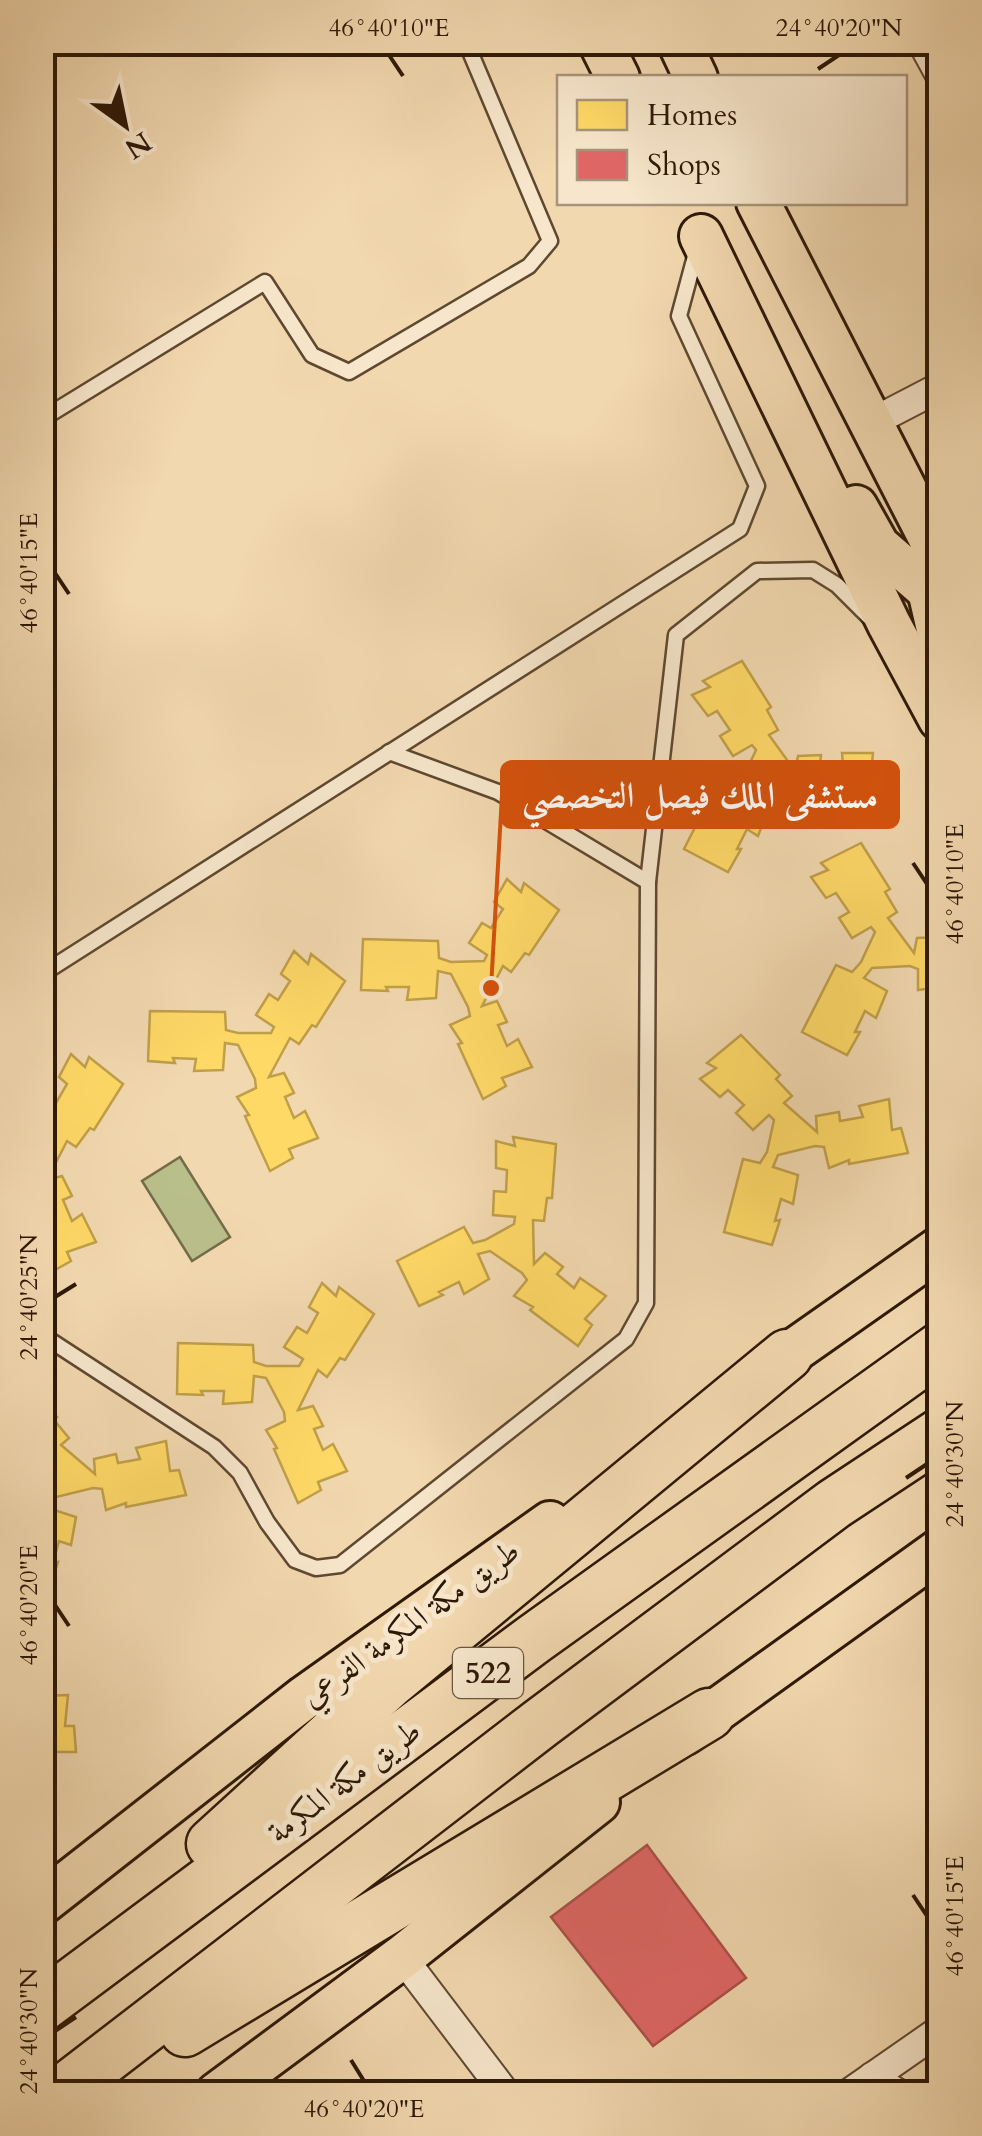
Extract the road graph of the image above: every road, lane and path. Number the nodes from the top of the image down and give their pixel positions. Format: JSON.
{"nodes":[{"id":1,"x":466,"y":42,"type":"edge"},
{"id":2,"x":600,"y":42,"type":"edge"},
{"id":3,"x":679,"y":42,"type":"edge"},
{"id":4,"x":922,"y":42,"type":"edge"},
{"id":5,"x":616,"y":75,"type":"edge"},
{"id":6,"x":695,"y":75,"type":"edge"},
{"id":7,"x":940,"y":75,"type":"edge"},
{"id":8,"x":763,"y":205,"type":"edge"},
{"id":9,"x":763,"y":205,"type":"edge"},
{"id":10,"x":692,"y":219,"type":"edge"},
{"id":11,"x":940,"y":387,"type":"edge"},
{"id":12,"x":890,"y":413,"type":"junction"},
{"id":13,"x":42,"y":418,"type":"edge"},
{"id":14,"x":940,"y":502,"type":"edge"},
{"id":15,"x":934,"y":595,"type":"edge"},
{"id":16,"x":940,"y":638,"type":"edge"},
{"id":17,"x":940,"y":719,"type":"edge"},
{"id":18,"x":940,"y":728,"type":"edge"},
{"id":19,"x":389,"y":752,"type":"junction"},
{"id":20,"x":648,"y":882,"type":"junction"},
{"id":21,"x":42,"y":974,"type":"edge"},
{"id":22,"x":940,"y":1233,"type":"edge"},
{"id":23,"x":940,"y":1248,"type":"edge"},
{"id":24,"x":940,"y":1260,"type":"edge"},
{"id":25,"x":42,"y":1336,"type":"edge"},
{"id":26,"x":940,"y":1348,"type":"edge"},
{"id":27,"x":786,"y":1355,"type":"junction"},
{"id":28,"x":940,"y":1434,"type":"edge"},
{"id":29,"x":940,"y":1550,"type":"edge"},
{"id":30,"x":709,"y":1714,"type":"junction"},
{"id":31,"x":42,"y":1903,"type":"edge"},
{"id":32,"x":402,"y":1957,"type":"junction"},
{"id":33,"x":42,"y":1998,"type":"edge"},
{"id":34,"x":42,"y":2006,"type":"edge"},
{"id":35,"x":940,"y":2030,"type":"edge"},
{"id":36,"x":872,"y":2076,"type":"junction"},
{"id":37,"x":59,"y":2094,"type":"edge"},
{"id":38,"x":82,"y":2094,"type":"edge"},
{"id":39,"x":217,"y":2094,"type":"edge"},
{"id":40,"x":506,"y":2094,"type":"edge"},
{"id":41,"x":848,"y":2094,"type":"edge"},
{"id":42,"x":899,"y":2094,"type":"edge"}],
"edges":[{"from":1,"to":13,"type":"lane"},
{"from":2,"to":5,"type":"main road"},
{"from":3,"to":6,"type":"main road"},
{"from":4,"to":7,"type":"street"},
{"from":8,"to":12,"type":"main road"},
{"from":9,"to":15,"type":"main road"},
{"from":10,"to":15,"type":"main road"},
{"from":10,"to":17,"type":"main road"},
{"from":10,"to":19,"type":"lane"},
{"from":11,"to":12,"type":"street"},
{"from":12,"to":14,"type":"main road"},
{"from":15,"to":16,"type":"main road"},
{"from":18,"to":20,"type":"lane"},
{"from":19,"to":20,"type":"lane"},
{"from":19,"to":21,"type":"lane"},
{"from":20,"to":25,"type":"lane"},
{"from":22,"to":27,"type":"main road"},
{"from":23,"to":27,"type":"main road"},
{"from":24,"to":27,"type":"main road"},
{"from":26,"to":34,"type":"highway","name":"طريق مكة المكرمة","number":"522"},
{"from":27,"to":31,"type":"main road","name":"طريق مكة المكرمة الفرعي"},
{"from":27,"to":33,"type":"highway"},
{"from":28,"to":37,"type":"highway","number":"522"},
{"from":29,"to":30,"type":"main road"},
{"from":30,"to":32,"type":"main road"},
{"from":30,"to":38,"type":"highway"},
{"from":32,"to":39,"type":"main road"},
{"from":32,"to":40,"type":"street"},
{"from":35,"to":36,"type":"street"},
{"from":36,"to":41,"type":"street"},
{"from":36,"to":42,"type":"street"}]}
